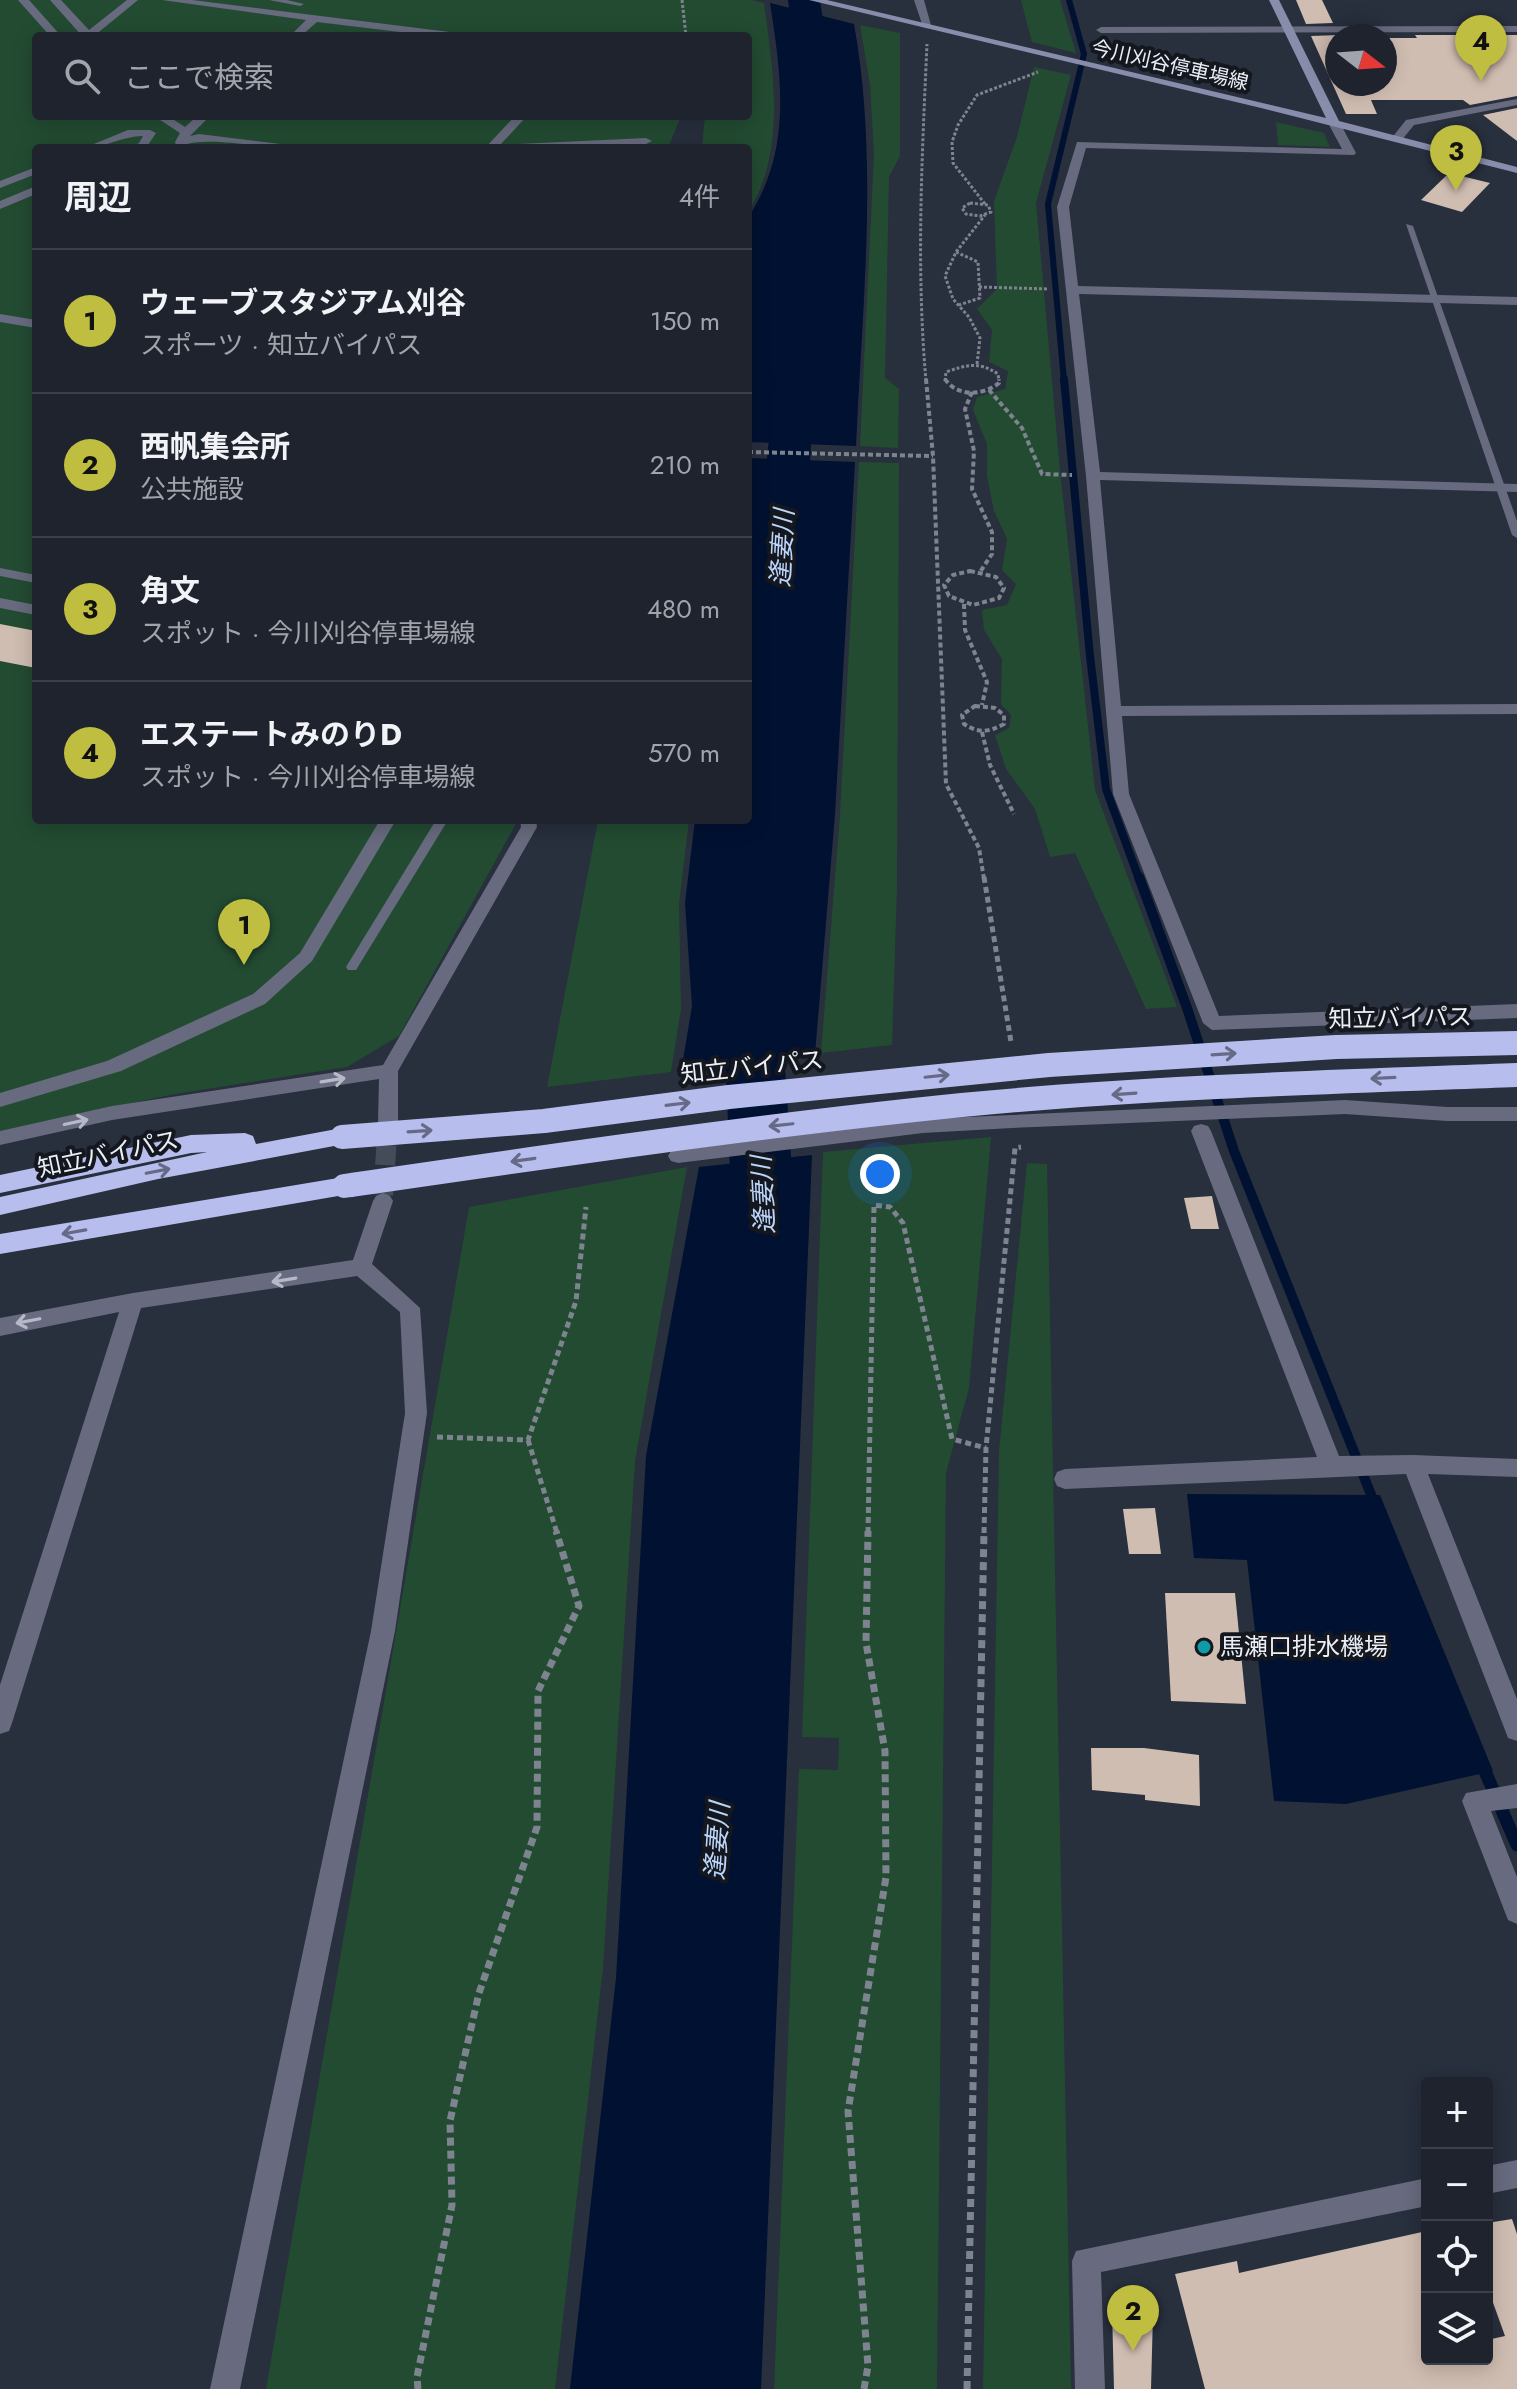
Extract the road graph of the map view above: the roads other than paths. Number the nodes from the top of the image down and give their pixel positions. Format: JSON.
{"nodes":[{"id":1,"x":23,"y":0,"type":"edge"},
{"id":2,"x":55,"y":0,"type":"edge"},
{"id":3,"x":133,"y":0,"type":"edge"},
{"id":4,"x":167,"y":0,"type":"edge"},
{"id":5,"x":273,"y":0,"type":"edge"},
{"id":6,"x":814,"y":0,"type":"edge"},
{"id":7,"x":919,"y":0,"type":"edge"},
{"id":8,"x":1274,"y":0,"type":"edge"},
{"id":9,"x":300,"y":4,"type":"dead end"},
{"id":10,"x":315,"y":18,"type":"junction"},
{"id":11,"x":928,"y":27,"type":"junction"},
{"id":12,"x":1517,"y":29,"type":"edge"},
{"id":13,"x":1101,"y":30,"type":"dead end"},
{"id":14,"x":1289,"y":30,"type":"junction"},
{"id":15,"x":52,"y":32,"type":"edge"},
{"id":16,"x":84,"y":32,"type":"edge"},
{"id":17,"x":93,"y":32,"type":"edge"},
{"id":18,"x":299,"y":32,"type":"edge"},
{"id":19,"x":426,"y":32,"type":"edge"},
{"id":20,"x":1517,"y":102,"type":"edge"},
{"id":21,"x":164,"y":120,"type":"edge"},
{"id":22,"x":201,"y":120,"type":"edge"},
{"id":23,"x":517,"y":120,"type":"edge"},
{"id":24,"x":1334,"y":123,"type":"junction"},
{"id":25,"x":150,"y":133,"type":"junction"},
{"id":26,"x":1397,"y":139,"type":"junction"},
{"id":27,"x":183,"y":141,"type":"edge"},
{"id":28,"x":646,"y":141,"type":"dead end"},
{"id":29,"x":100,"y":144,"type":"edge"},
{"id":30,"x":144,"y":144,"type":"edge"},
{"id":31,"x":256,"y":144,"type":"edge"},
{"id":32,"x":495,"y":144,"type":"edge"},
{"id":33,"x":583,"y":144,"type":"edge"},
{"id":34,"x":1517,"y":170,"type":"edge"},
{"id":35,"x":32,"y":172,"type":"edge"},
{"id":36,"x":0,"y":185,"type":"edge"},
{"id":37,"x":32,"y":192,"type":"edge"},
{"id":38,"x":0,"y":205,"type":"edge"},
{"id":39,"x":1409,"y":226,"type":"dead end"},
{"id":40,"x":1074,"y":290,"type":"junction"},
{"id":41,"x":1434,"y":299,"type":"junction"},
{"id":42,"x":1517,"y":301,"type":"edge"},
{"id":43,"x":0,"y":318,"type":"edge"},
{"id":44,"x":32,"y":323,"type":"edge"},
{"id":45,"x":1093,"y":476,"type":"junction"},
{"id":46,"x":1499,"y":487,"type":"junction"},
{"id":47,"x":1517,"y":488,"type":"edge"},
{"id":48,"x":1517,"y":535,"type":"edge"},
{"id":49,"x":0,"y":572,"type":"edge"},
{"id":50,"x":32,"y":578,"type":"edge"},
{"id":51,"x":0,"y":603,"type":"edge"},
{"id":52,"x":32,"y":609,"type":"edge"},
{"id":53,"x":1517,"y":709,"type":"edge"},
{"id":54,"x":1115,"y":711,"type":"junction"},
{"id":55,"x":386,"y":824,"type":"edge"},
{"id":56,"x":440,"y":824,"type":"edge"},
{"id":57,"x":529,"y":824,"type":"edge"},
{"id":58,"x":352,"y":967,"type":"dead end"},
{"id":59,"x":1517,"y":1011,"type":"edge"},
{"id":60,"x":1517,"y":1043,"type":"edge"},
{"id":61,"x":389,"y":1071,"type":"junction"},
{"id":62,"x":1517,"y":1075,"type":"edge"},
{"id":63,"x":1426,"y":1076,"type":"junction"},
{"id":64,"x":1517,"y":1086,"type":"edge"},
{"id":65,"x":0,"y":1100,"type":"edge"},
{"id":66,"x":1517,"y":1114,"type":"edge"},
{"id":67,"x":388,"y":1123,"type":"tunnel mouth"},
{"id":68,"x":1201,"y":1131,"type":"dead end"},
{"id":69,"x":342,"y":1137,"type":"junction"},
{"id":70,"x":0,"y":1138,"type":"edge"},
{"id":71,"x":678,"y":1156,"type":"dead end"},
{"id":72,"x":0,"y":1184,"type":"edge"},
{"id":73,"x":383,"y":1201,"type":"tunnel mouth"},
{"id":74,"x":0,"y":1206,"type":"edge"},
{"id":75,"x":0,"y":1244,"type":"edge"},
{"id":76,"x":361,"y":1267,"type":"junction"},
{"id":77,"x":133,"y":1301,"type":"junction"},
{"id":78,"x":0,"y":1327,"type":"edge"},
{"id":79,"x":1413,"y":1464,"type":"junction"},
{"id":80,"x":1332,"y":1466,"type":"junction"},
{"id":81,"x":1517,"y":1468,"type":"edge"},
{"id":82,"x":1065,"y":1479,"type":"dead end"},
{"id":83,"x":0,"y":1723,"type":"edge"},
{"id":84,"x":1517,"y":1730,"type":"edge"},
{"id":85,"x":1517,"y":1796,"type":"edge"},
{"id":86,"x":1517,"y":1911,"type":"edge"},
{"id":87,"x":1517,"y":2174,"type":"edge"},
{"id":88,"x":1493,"y":2179,"type":"edge"},
{"id":89,"x":1421,"y":2193,"type":"edge"},
{"id":90,"x":225,"y":2389,"type":"edge"},
{"id":91,"x":1090,"y":2389,"type":"edge"}],
"edges":[{"from":1,"to":15,"type":"street"},
{"from":2,"to":16,"type":"street"},
{"from":3,"to":17,"type":"street"},
{"from":4,"to":10,"type":"street"},
{"from":5,"to":9,"type":"lane"},
{"from":6,"to":11,"type":"main road","name":"今川刈谷停車場線"},
{"from":7,"to":11,"type":"street"},
{"from":8,"to":14,"type":"main road"},
{"from":10,"to":18,"type":"street"},
{"from":10,"to":19,"type":"street"},
{"from":11,"to":24,"type":"main road","name":"今川刈谷停車場線"},
{"from":12,"to":14,"type":"street"},
{"from":13,"to":14,"type":"street"},
{"from":14,"to":24,"type":"main road"},
{"from":20,"to":26,"type":"street"},
{"from":21,"to":27,"type":"street"},
{"from":22,"to":27,"type":"street"},
{"from":23,"to":32,"type":"street"},
{"from":24,"to":26,"type":"main road","name":"今川刈谷停車場線"},
{"from":24,"to":40,"type":"street"},
{"from":25,"to":27,"type":"street"},
{"from":25,"to":29,"type":"street"},
{"from":25,"to":30,"type":"street"},
{"from":26,"to":34,"type":"main road","name":"今川刈谷停車場線"},
{"from":27,"to":31,"type":"street"},
{"from":28,"to":33,"type":"street"},
{"from":35,"to":36,"type":"street"},
{"from":37,"to":38,"type":"street"},
{"from":39,"to":41,"type":"lane"},
{"from":40,"to":41,"type":"street"},
{"from":40,"to":45,"type":"street"},
{"from":41,"to":42,"type":"street"},
{"from":41,"to":46,"type":"lane"},
{"from":43,"to":44,"type":"street"},
{"from":45,"to":46,"type":"street"},
{"from":45,"to":54,"type":"street"},
{"from":46,"to":47,"type":"street"},
{"from":46,"to":48,"type":"lane"},
{"from":49,"to":50,"type":"street"},
{"from":51,"to":52,"type":"street"},
{"from":53,"to":54,"type":"street"},
{"from":54,"to":59,"type":"street"},
{"from":55,"to":65,"type":"street"},
{"from":56,"to":58,"type":"lane"},
{"from":57,"to":61,"type":"street"},
{"from":69,"to":60,"type":"highway","name":"知立バイパス","one_way":true,"bridge":true},
{"from":61,"to":67,"type":"street"},
{"from":70,"to":61,"type":"street","one_way":true},
{"from":62,"to":63,"type":"highway","bridge":true},
{"from":63,"to":64,"type":"highway"},
{"from":63,"to":75,"type":"highway","one_way":true,"bridge":true},
{"from":66,"to":71,"type":"street"},
{"from":68,"to":80,"type":"street"},
{"from":69,"to":72,"type":"highway"},
{"from":74,"to":69,"type":"highway","name":"知立バイパス","one_way":true},
{"from":73,"to":76,"type":"street"},
{"from":76,"to":77,"type":"street","one_way":true},
{"from":76,"to":90,"type":"street"},
{"from":77,"to":78,"type":"street","one_way":true},
{"from":77,"to":83,"type":"street"},
{"from":79,"to":80,"type":"street"},
{"from":79,"to":81,"type":"street"},
{"from":79,"to":84,"type":"street"},
{"from":80,"to":82,"type":"street"},
{"from":85,"to":86,"type":"street"},
{"from":87,"to":88,"type":"street"},
{"from":89,"to":91,"type":"street"}]}
